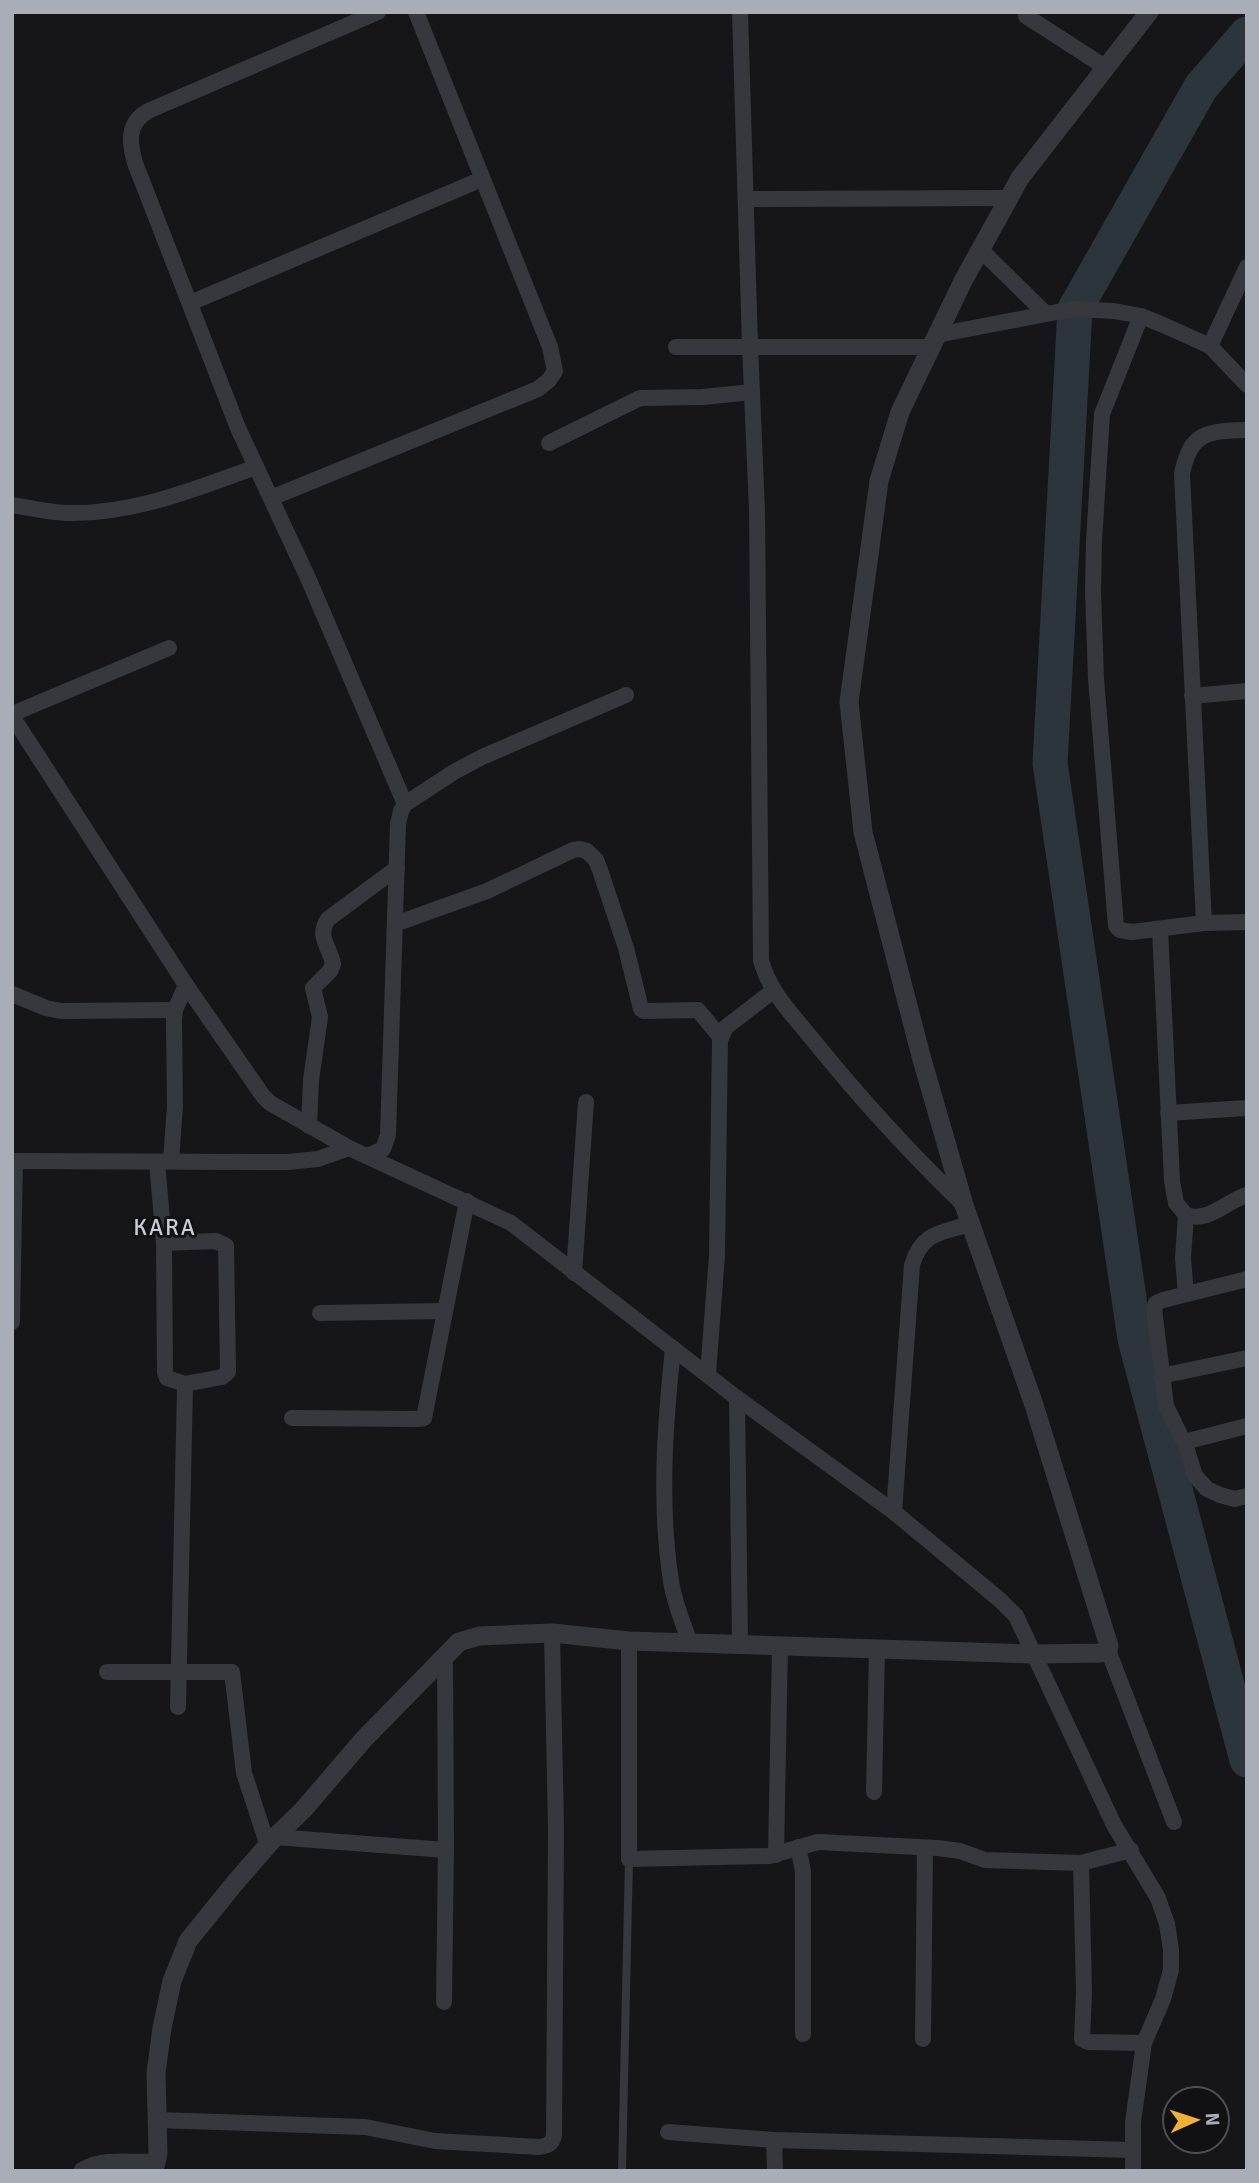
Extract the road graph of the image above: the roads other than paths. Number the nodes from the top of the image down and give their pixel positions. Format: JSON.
{"nodes":[{"id":1,"x":378,"y":12,"type":"edge"},
{"id":2,"x":416,"y":12,"type":"edge"},
{"id":3,"x":740,"y":12,"type":"edge"},
{"id":4,"x":1149,"y":12,"type":"edge"},
{"id":5,"x":1026,"y":16,"type":"dead end"},
{"id":6,"x":1105,"y":67,"type":"junction"},
{"id":7,"x":482,"y":179,"type":"junction"},
{"id":8,"x":1009,"y":198,"type":"junction"},
{"id":9,"x":747,"y":199,"type":"junction"},
{"id":10,"x":980,"y":249,"type":"junction"},
{"id":11,"x":1247,"y":267,"type":"edge"},
{"id":12,"x":190,"y":303,"type":"junction"},
{"id":13,"x":1046,"y":314,"type":"junction"},
{"id":14,"x":1140,"y":316,"type":"junction"},
{"id":15,"x":934,"y":341,"type":"junction"},
{"id":16,"x":750,"y":346,"type":"junction"},
{"id":17,"x":1210,"y":346,"type":"junction"},
{"id":18,"x":676,"y":347,"type":"dead end"},
{"id":19,"x":1247,"y":385,"type":"edge"},
{"id":20,"x":752,"y":392,"type":"junction"},
{"id":21,"x":1247,"y":430,"type":"edge"},
{"id":22,"x":549,"y":443,"type":"dead end"},
{"id":23,"x":256,"y":467,"type":"junction"},
{"id":24,"x":271,"y":498,"type":"junction"},
{"id":25,"x":12,"y":505,"type":"edge"},
{"id":26,"x":169,"y":648,"type":"dead end"},
{"id":27,"x":1247,"y":691,"type":"edge"},
{"id":28,"x":626,"y":695,"type":"dead end"},
{"id":29,"x":1192,"y":696,"type":"junction"},
{"id":30,"x":12,"y":715,"type":"edge"},
{"id":31,"x":405,"y":804,"type":"junction"},
{"id":32,"x":397,"y":868,"type":"junction"},
{"id":33,"x":1247,"y":922,"type":"edge"},
{"id":34,"x":1204,"y":923,"type":"junction"},
{"id":35,"x":395,"y":924,"type":"junction"},
{"id":36,"x":1160,"y":929,"type":"junction"},
{"id":37,"x":186,"y":985,"type":"junction"},
{"id":38,"x":773,"y":991,"type":"junction"},
{"id":39,"x":12,"y":994,"type":"edge"},
{"id":40,"x":176,"y":1010,"type":"junction"},
{"id":41,"x":721,"y":1038,"type":"junction"},
{"id":42,"x":586,"y":1102,"type":"dead end"},
{"id":43,"x":1247,"y":1108,"type":"edge"},
{"id":44,"x":1168,"y":1113,"type":"junction"},
{"id":45,"x":309,"y":1126,"type":"junction"},
{"id":46,"x":349,"y":1148,"type":"junction"},
{"id":47,"x":368,"y":1156,"type":"junction"},
{"id":48,"x":14,"y":1161,"type":"edge"},
{"id":49,"x":164,"y":1161,"type":"junction"},
{"id":50,"x":1247,"y":1195,"type":"edge"},
{"id":51,"x":467,"y":1201,"type":"junction"},
{"id":52,"x":967,"y":1215,"type":"junction"},
{"id":53,"x":1186,"y":1215,"type":"junction"},
{"id":54,"x":164,"y":1243,"type":"junction"},
{"id":55,"x":574,"y":1273,"type":"junction"},
{"id":56,"x":1247,"y":1279,"type":"edge"},
{"id":57,"x":1186,"y":1294,"type":"junction"},
{"id":58,"x":444,"y":1311,"type":"junction"},
{"id":59,"x":320,"y":1312,"type":"dead end"},
{"id":60,"x":12,"y":1322,"type":"edge"},
{"id":61,"x":673,"y":1348,"type":"junction"},
{"id":62,"x":1247,"y":1358,"type":"edge"},
{"id":63,"x":708,"y":1374,"type":"junction"},
{"id":64,"x":1161,"y":1376,"type":"junction"},
{"id":65,"x":184,"y":1384,"type":"junction"},
{"id":66,"x":737,"y":1398,"type":"junction"},
{"id":67,"x":292,"y":1418,"type":"dead end"},
{"id":68,"x":1247,"y":1426,"type":"edge"},
{"id":69,"x":1184,"y":1442,"type":"junction"},
{"id":70,"x":1247,"y":1496,"type":"edge"},
{"id":71,"x":894,"y":1512,"type":"junction"},
{"id":72,"x":552,"y":1633,"type":"junction"},
{"id":73,"x":629,"y":1641,"type":"junction"},
{"id":74,"x":690,"y":1643,"type":"junction"},
{"id":75,"x":740,"y":1644,"type":"junction"},
{"id":76,"x":780,"y":1646,"type":"junction"},
{"id":77,"x":877,"y":1649,"type":"junction"},
{"id":78,"x":1108,"y":1650,"type":"junction"},
{"id":79,"x":1034,"y":1654,"type":"junction"},
{"id":80,"x":444,"y":1656,"type":"junction"},
{"id":81,"x":107,"y":1672,"type":"dead end"},
{"id":82,"x":178,"y":1672,"type":"junction"},
{"id":83,"x":178,"y":1707,"type":"dead end"},
{"id":84,"x":874,"y":1792,"type":"dead end"},
{"id":85,"x":1174,"y":1822,"type":"dead end"},
{"id":86,"x":271,"y":1842,"type":"junction"},
{"id":87,"x":798,"y":1847,"type":"junction"},
{"id":88,"x":925,"y":1848,"type":"junction"},
{"id":89,"x":446,"y":1850,"type":"junction"},
{"id":90,"x":1131,"y":1850,"type":"junction"},
{"id":91,"x":776,"y":1855,"type":"junction"},
{"id":92,"x":629,"y":1859,"type":"junction"},
{"id":93,"x":1081,"y":1863,"type":"junction"},
{"id":94,"x":443,"y":2002,"type":"dead end"},
{"id":95,"x":803,"y":2034,"type":"dead end"},
{"id":96,"x":923,"y":2039,"type":"dead end"},
{"id":97,"x":1144,"y":2043,"type":"junction"},
{"id":98,"x":156,"y":2120,"type":"junction"},
{"id":99,"x":668,"y":2132,"type":"dead end"},
{"id":100,"x":774,"y":2140,"type":"junction"},
{"id":101,"x":1132,"y":2150,"type":"junction"},
{"id":102,"x":156,"y":2167,"type":"edge"},
{"id":103,"x":83,"y":2171,"type":"edge"},
{"id":104,"x":622,"y":2171,"type":"edge"},
{"id":105,"x":775,"y":2171,"type":"edge"},
{"id":106,"x":1133,"y":2171,"type":"edge"}],
"edges":[{"from":1,"to":12,"type":"street"},
{"from":2,"to":7,"type":"street"},
{"from":3,"to":9,"type":"street"},
{"from":4,"to":6,"type":"street"},
{"from":5,"to":6,"type":"street"},
{"from":6,"to":8,"type":"street"},
{"from":7,"to":12,"type":"street"},
{"from":7,"to":24,"type":"street"},
{"from":8,"to":9,"type":"street"},
{"from":8,"to":10,"type":"street"},
{"from":9,"to":16,"type":"street"},
{"from":10,"to":13,"type":"street"},
{"from":10,"to":15,"type":"street"},
{"from":11,"to":17,"type":"street"},
{"from":12,"to":23,"type":"street"},
{"from":13,"to":14,"type":"street"},
{"from":13,"to":15,"type":"street"},
{"from":14,"to":17,"type":"street"},
{"from":14,"to":36,"type":"street"},
{"from":15,"to":16,"type":"street"},
{"from":15,"to":52,"type":"street"},
{"from":16,"to":18,"type":"street"},
{"from":16,"to":20,"type":"street"},
{"from":17,"to":19,"type":"street"},
{"from":20,"to":22,"type":"street"},
{"from":20,"to":38,"type":"street"},
{"from":21,"to":29,"type":"street"},
{"from":23,"to":24,"type":"street"},
{"from":23,"to":25,"type":"street"},
{"from":24,"to":31,"type":"street"},
{"from":26,"to":30,"type":"street"},
{"from":27,"to":29,"type":"street"},
{"from":28,"to":31,"type":"street"},
{"from":29,"to":34,"type":"street"},
{"from":30,"to":37,"type":"street"},
{"from":31,"to":32,"type":"street"},
{"from":32,"to":35,"type":"street"},
{"from":32,"to":45,"type":"street"},
{"from":33,"to":34,"type":"street"},
{"from":34,"to":36,"type":"street"},
{"from":35,"to":41,"type":"street"},
{"from":35,"to":47,"type":"street"},
{"from":36,"to":44,"type":"street"},
{"from":37,"to":40,"type":"street"},
{"from":37,"to":45,"type":"street"},
{"from":38,"to":41,"type":"street"},
{"from":38,"to":52,"type":"street"},
{"from":39,"to":40,"type":"street"},
{"from":40,"to":49,"type":"street"},
{"from":41,"to":63,"type":"street"},
{"from":42,"to":55,"type":"street"},
{"from":43,"to":44,"type":"street"},
{"from":44,"to":53,"type":"street"},
{"from":45,"to":46,"type":"street"},
{"from":46,"to":47,"type":"street"},
{"from":46,"to":49,"type":"street"},
{"from":47,"to":51,"type":"street"},
{"from":48,"to":49,"type":"street"},
{"from":48,"to":60,"type":"street"},
{"from":49,"to":54,"type":"street"},
{"from":50,"to":53,"type":"street"},
{"from":51,"to":55,"type":"street"},
{"from":51,"to":58,"type":"street"},
{"from":52,"to":71,"type":"street"},
{"from":52,"to":78,"type":"street"},
{"from":53,"to":57,"type":"street"},
{"from":54,"to":65,"type":"street"},
{"from":54,"to":65,"type":"street"},
{"from":55,"to":61,"type":"street"},
{"from":56,"to":57,"type":"street"},
{"from":57,"to":64,"type":"street"},
{"from":58,"to":59,"type":"street"},
{"from":58,"to":67,"type":"street"},
{"from":61,"to":63,"type":"street"},
{"from":61,"to":74,"type":"street"},
{"from":62,"to":64,"type":"street"},
{"from":63,"to":66,"type":"street"},
{"from":64,"to":69,"type":"street"},
{"from":65,"to":82,"type":"street"},
{"from":66,"to":71,"type":"street"},
{"from":66,"to":75,"type":"street"},
{"from":68,"to":69,"type":"street"},
{"from":69,"to":70,"type":"street"},
{"from":71,"to":79,"type":"street"},
{"from":72,"to":73,"type":"street"},
{"from":72,"to":80,"type":"street"},
{"from":72,"to":98,"type":"street"},
{"from":73,"to":74,"type":"street"},
{"from":73,"to":92,"type":"street"},
{"from":74,"to":75,"type":"street"},
{"from":75,"to":76,"type":"street"},
{"from":76,"to":77,"type":"street"},
{"from":76,"to":91,"type":"street"},
{"from":77,"to":79,"type":"street"},
{"from":77,"to":84,"type":"street"},
{"from":78,"to":79,"type":"street"},
{"from":78,"to":85,"type":"street"},
{"from":79,"to":90,"type":"street"},
{"from":80,"to":86,"type":"street"},
{"from":80,"to":89,"type":"street"},
{"from":81,"to":82,"type":"street"},
{"from":82,"to":83,"type":"street"},
{"from":82,"to":86,"type":"street"},
{"from":86,"to":89,"type":"street"},
{"from":86,"to":98,"type":"street"},
{"from":87,"to":88,"type":"street"},
{"from":87,"to":91,"type":"street"},
{"from":87,"to":95,"type":"street"},
{"from":88,"to":93,"type":"street"},
{"from":88,"to":96,"type":"street"},
{"from":89,"to":94,"type":"street"},
{"from":90,"to":93,"type":"street"},
{"from":90,"to":97,"type":"street"},
{"from":91,"to":92,"type":"street"},
{"from":92,"to":104,"type":"lane"},
{"from":93,"to":97,"type":"street"},
{"from":97,"to":101,"type":"street"},
{"from":98,"to":102,"type":"street"},
{"from":99,"to":100,"type":"street"},
{"from":100,"to":101,"type":"street"},
{"from":100,"to":105,"type":"street"},
{"from":101,"to":106,"type":"street"},
{"from":102,"to":103,"type":"street"}]}
